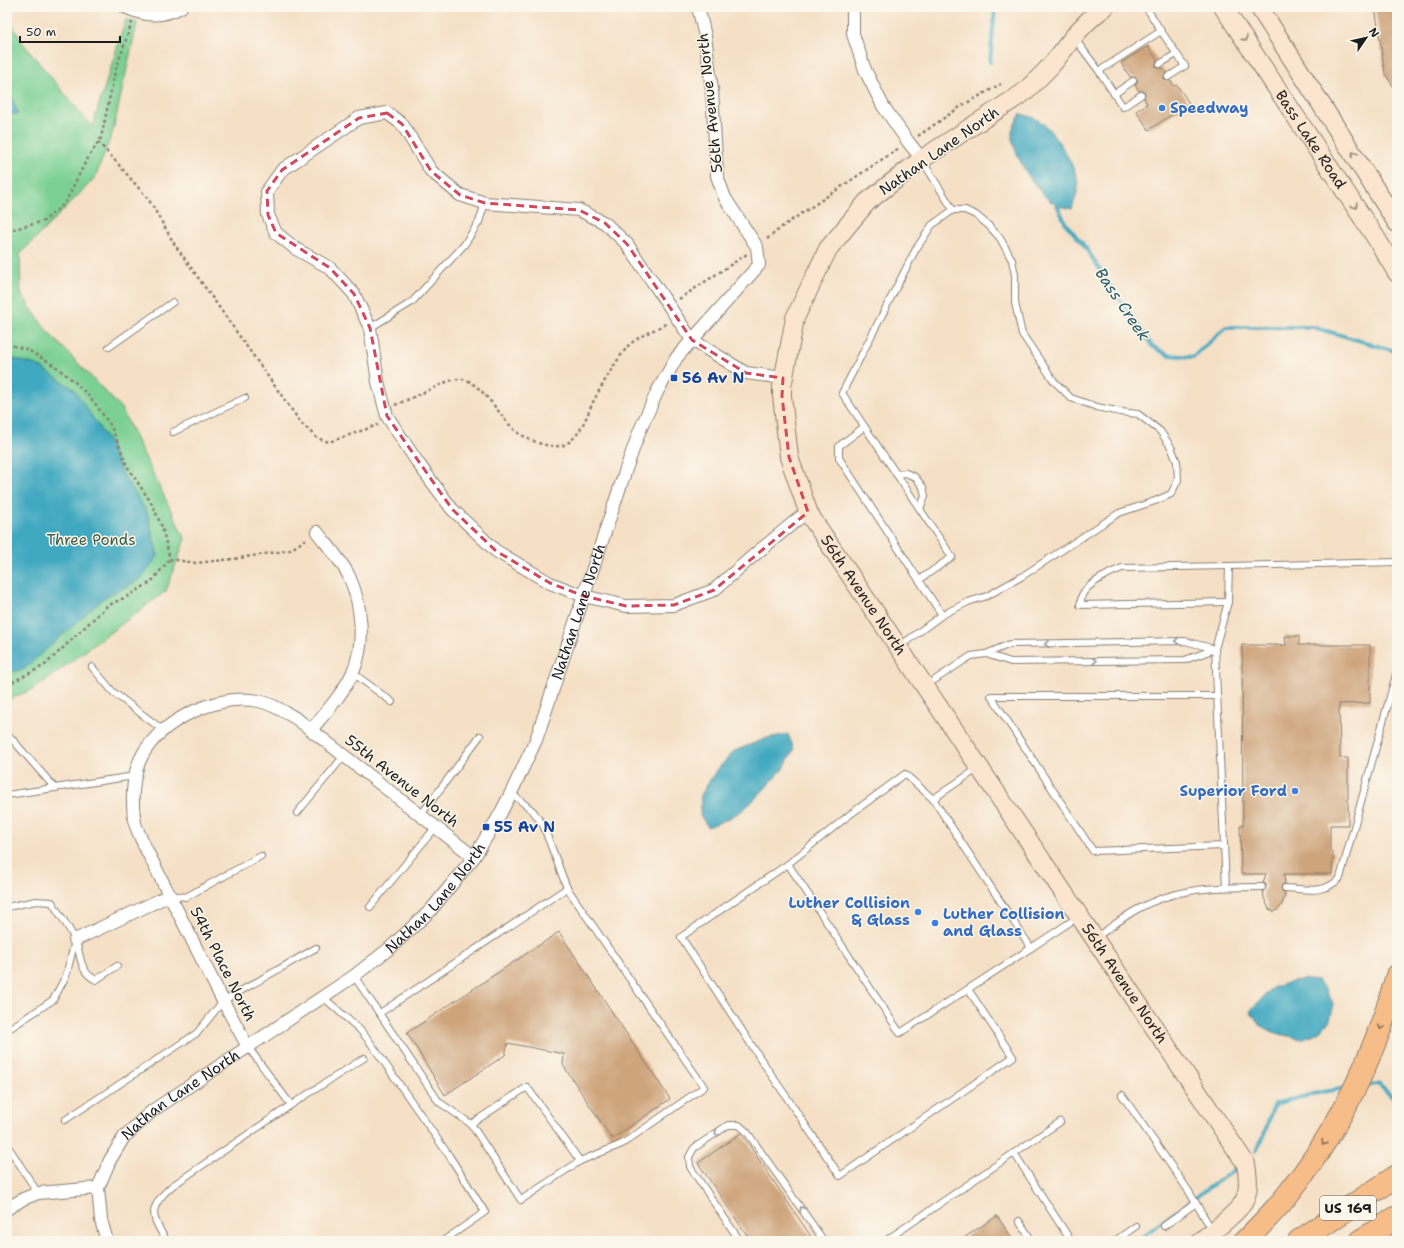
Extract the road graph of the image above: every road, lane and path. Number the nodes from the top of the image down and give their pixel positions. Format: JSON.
{"nodes":[{"id":1,"x":181,"y":7,"type":"edge"},
{"id":2,"x":698,"y":7,"type":"edge"},
{"id":3,"x":853,"y":7,"type":"edge"},
{"id":4,"x":1089,"y":7,"type":"edge"},
{"id":5,"x":1105,"y":7,"type":"edge"},
{"id":6,"x":1146,"y":7,"type":"edge"},
{"id":7,"x":1223,"y":7,"type":"edge"},
{"id":8,"x":1259,"y":7,"type":"edge"},
{"id":9,"x":130,"y":9,"type":"edge"},
{"id":10,"x":1077,"y":31,"type":"junction"},
{"id":11,"x":1161,"y":31,"type":"junction"},
{"id":12,"x":1176,"y":54,"type":"junction"},
{"id":13,"x":1160,"y":64,"type":"dead end"},
{"id":14,"x":1099,"y":71,"type":"junction"},
{"id":15,"x":1168,"y":77,"type":"dead end"},
{"id":16,"x":1133,"y":82,"type":"dead end"},
{"id":17,"x":1001,"y":84,"type":"dead end"},
{"id":18,"x":1114,"y":94,"type":"junction"},
{"id":19,"x":1141,"y":95,"type":"dead end"},
{"id":20,"x":98,"y":142,"type":"junction"},
{"id":21,"x":908,"y":143,"type":"junction"},
{"id":22,"x":922,"y":159,"type":"junction"},
{"id":23,"x":485,"y":203,"type":"junction"},
{"id":24,"x":953,"y":210,"type":"junction"},
{"id":25,"x":1397,"y":223,"type":"edge"},
{"id":26,"x":7,"y":231,"type":"edge"},
{"id":27,"x":757,"y":247,"type":"junction"},
{"id":28,"x":1397,"y":273,"type":"edge"},
{"id":29,"x":174,"y":302,"type":"dead end"},
{"id":30,"x":673,"y":311,"type":"junction"},
{"id":31,"x":370,"y":328,"type":"junction"},
{"id":32,"x":692,"y":340,"type":"junction"},
{"id":33,"x":7,"y":344,"type":"edge"},
{"id":34,"x":109,"y":347,"type":"dead end"},
{"id":35,"x":783,"y":378,"type":"junction"},
{"id":36,"x":245,"y":398,"type":"dead end"},
{"id":37,"x":387,"y":416,"type":"junction"},
{"id":38,"x":864,"y":427,"type":"junction"},
{"id":39,"x":173,"y":432,"type":"dead end"},
{"id":40,"x":896,"y":474,"type":"junction"},
{"id":41,"x":920,"y":509,"type":"junction"},
{"id":42,"x":808,"y":512,"type":"junction"},
{"id":43,"x":317,"y":532,"type":"joint"},
{"id":44,"x":170,"y":559,"type":"junction"},
{"id":45,"x":1397,"y":562,"type":"edge"},
{"id":46,"x":1229,"y":566,"type":"junction"},
{"id":47,"x":919,"y":580,"type":"junction"},
{"id":48,"x":584,"y":596,"type":"junction"},
{"id":49,"x":1228,"y":602,"type":"junction"},
{"id":50,"x":942,"y":615,"type":"junction"},
{"id":51,"x":898,"y":646,"type":"junction"},
{"id":52,"x":1215,"y":649,"type":"junction"},
{"id":53,"x":986,"y":654,"type":"junction"},
{"id":54,"x":92,"y":667,"type":"dead end"},
{"id":55,"x":1397,"y":671,"type":"edge"},
{"id":56,"x":353,"y":673,"type":"junction"},
{"id":57,"x":7,"y":685,"type":"edge"},
{"id":58,"x":924,"y":687,"type":"junction"},
{"id":59,"x":1217,"y":696,"type":"junction"},
{"id":60,"x":392,"y":702,"type":"dead end"},
{"id":61,"x":311,"y":730,"type":"junction"},
{"id":62,"x":164,"y":731,"type":"junction"},
{"id":63,"x":480,"y":736,"type":"dead end"},
{"id":64,"x":11,"y":738,"type":"dead end"},
{"id":65,"x":343,"y":756,"type":"junction"},
{"id":66,"x":979,"y":768,"type":"junction"},
{"id":67,"x":135,"y":776,"type":"junction"},
{"id":68,"x":55,"y":788,"type":"junction"},
{"id":69,"x":511,"y":794,"type":"junction"},
{"id":70,"x":7,"y":795,"type":"edge"},
{"id":71,"x":933,"y":799,"type":"junction"},
{"id":72,"x":297,"y":812,"type":"dead end"},
{"id":73,"x":420,"y":816,"type":"junction"},
{"id":74,"x":435,"y":828,"type":"junction"},
{"id":75,"x":1224,"y":846,"type":"junction"},
{"id":76,"x":261,"y":856,"type":"dead end"},
{"id":77,"x":474,"y":857,"type":"junction"},
{"id":78,"x":788,"y":864,"type":"junction"},
{"id":79,"x":1226,"y":887,"type":"junction"},
{"id":80,"x":1262,"y":887,"type":"dead end"},
{"id":81,"x":567,"y":888,"type":"junction"},
{"id":82,"x":1285,"y":888,"type":"dead end"},
{"id":83,"x":170,"y":895,"type":"junction"},
{"id":84,"x":7,"y":907,"type":"edge"},
{"id":85,"x":370,"y":907,"type":"dead end"},
{"id":86,"x":1079,"y":916,"type":"junction"},
{"id":87,"x":1094,"y":939,"type":"junction"},
{"id":88,"x":75,"y":940,"type":"junction"},
{"id":89,"x":316,"y":948,"type":"dead end"},
{"id":90,"x":1032,"y":948,"type":"junction"},
{"id":91,"x":117,"y":966,"type":"dead end"},
{"id":92,"x":354,"y":976,"type":"junction"},
{"id":93,"x":1397,"y":976,"type":"edge"},
{"id":94,"x":968,"y":988,"type":"junction"},
{"id":95,"x":323,"y":997,"type":"junction"},
{"id":96,"x":223,"y":1001,"type":"junction"},
{"id":97,"x":380,"y":1013,"type":"junction"},
{"id":98,"x":12,"y":1027,"type":"dead end"},
{"id":99,"x":248,"y":1047,"type":"junction"},
{"id":100,"x":364,"y":1058,"type":"dead end"},
{"id":101,"x":1122,"y":1095,"type":"dead end"},
{"id":102,"x":291,"y":1105,"type":"junction"},
{"id":103,"x":65,"y":1120,"type":"dead end"},
{"id":104,"x":1060,"y":1122,"type":"dead end"},
{"id":105,"x":471,"y":1124,"type":"junction"},
{"id":106,"x":7,"y":1145,"type":"edge"},
{"id":107,"x":1014,"y":1153,"type":"junction"},
{"id":108,"x":580,"y":1161,"type":"junction"},
{"id":109,"x":1397,"y":1176,"type":"edge"},
{"id":110,"x":98,"y":1188,"type":"junction"},
{"id":111,"x":38,"y":1193,"type":"junction"},
{"id":112,"x":1196,"y":1203,"type":"junction"},
{"id":113,"x":7,"y":1209,"type":"edge"},
{"id":114,"x":1397,"y":1217,"type":"edge"},
{"id":115,"x":1019,"y":1221,"type":"dead end"},
{"id":116,"x":1136,"y":1226,"type":"dead end"},
{"id":117,"x":1164,"y":1226,"type":"dead end"},
{"id":118,"x":1207,"y":1236,"type":"edge"},
{"id":119,"x":888,"y":1238,"type":"dead end"},
{"id":120,"x":107,"y":1241,"type":"edge"},
{"id":121,"x":167,"y":1241,"type":"edge"},
{"id":122,"x":443,"y":1241,"type":"edge"},
{"id":123,"x":740,"y":1241,"type":"edge"},
{"id":124,"x":824,"y":1241,"type":"edge"},
{"id":125,"x":1032,"y":1241,"type":"edge"},
{"id":126,"x":1070,"y":1241,"type":"edge"},
{"id":127,"x":1114,"y":1241,"type":"edge"},
{"id":128,"x":1245,"y":1241,"type":"edge"},
{"id":129,"x":1300,"y":1241,"type":"edge"},
{"id":130,"x":1361,"y":1241,"type":"edge"}],
"edges":[{"from":1,"to":9,"type":"street"},
{"from":2,"to":27,"type":"street","name":"56th Avenue North"},
{"from":3,"to":21,"type":"street"},
{"from":4,"to":10,"type":"street","name":"Nathan Lane North"},
{"from":5,"to":10,"type":"street","name":"Nathan Lane North"},
{"from":6,"to":11,"type":"lane"},
{"from":7,"to":28,"type":"street","name":"Bass Lake Road","one_way":true},
{"from":25,"to":8,"type":"street","name":"Bass Lake Road","one_way":true},
{"from":9,"to":20,"type":"path"},
{"from":10,"to":14,"type":"lane"},
{"from":10,"to":22,"type":"street","name":"Nathan Lane North"},
{"from":11,"to":12,"type":"lane"},
{"from":11,"to":14,"type":"lane"},
{"from":12,"to":13,"type":"lane"},
{"from":12,"to":15,"type":"lane"},
{"from":14,"to":18,"type":"lane"},
{"from":16,"to":18,"type":"lane"},
{"from":17,"to":21,"type":"path"},
{"from":18,"to":19,"type":"lane"},
{"from":20,"to":26,"type":"path"},
{"from":20,"to":37,"type":"path"},
{"from":21,"to":22,"type":"street"},
{"from":21,"to":27,"type":"path"},
{"from":22,"to":24,"type":"lane"},
{"from":22,"to":35,"type":"street","name":"Nathan Lane North"},
{"from":23,"to":30,"type":"street"},
{"from":23,"to":31,"type":"lane"},
{"from":23,"to":31,"type":"street"},
{"from":24,"to":38,"type":"lane"},
{"from":24,"to":50,"type":"lane"},
{"from":27,"to":30,"type":"path"},
{"from":27,"to":32,"type":"street"},
{"from":29,"to":34,"type":"lane"},
{"from":30,"to":32,"type":"street"},
{"from":30,"to":37,"type":"path"},
{"from":31,"to":37,"type":"street"},
{"from":32,"to":35,"type":"street"},
{"from":32,"to":48,"type":"street","name":"Nathan Lane North"},
{"from":33,"to":44,"type":"path"},
{"from":35,"to":42,"type":"street","name":"56th Avenue North"},
{"from":36,"to":39,"type":"lane"},
{"from":37,"to":48,"type":"street"},
{"from":38,"to":40,"type":"lane"},
{"from":38,"to":47,"type":"lane"},
{"from":40,"to":41,"type":"lane"},
{"from":40,"to":41,"type":"lane"},
{"from":41,"to":47,"type":"lane"},
{"from":42,"to":48,"type":"street"},
{"from":42,"to":51,"type":"street","name":"56th Avenue North"},
{"from":43,"to":44,"type":"path"},
{"from":43,"to":56,"type":"street"},
{"from":44,"to":57,"type":"path"},
{"from":45,"to":46,"type":"lane"},
{"from":46,"to":49,"type":"lane"},
{"from":46,"to":49,"type":"lane"},
{"from":47,"to":50,"type":"lane"},
{"from":48,"to":69,"type":"street","name":"Nathan Lane North"},
{"from":49,"to":52,"type":"lane"},
{"from":50,"to":51,"type":"lane"},
{"from":51,"to":58,"type":"street","name":"56th Avenue North"},
{"from":53,"to":52,"type":"lane","one_way":true},
{"from":52,"to":53,"type":"lane","one_way":true},
{"from":52,"to":59,"type":"lane"},
{"from":53,"to":58,"type":"lane"},
{"from":54,"to":62,"type":"lane"},
{"from":55,"to":82,"type":"lane"},
{"from":56,"to":60,"type":"lane"},
{"from":56,"to":61,"type":"street"},
{"from":58,"to":66,"type":"street","name":"56th Avenue North"},
{"from":59,"to":75,"type":"lane"},
{"from":59,"to":75,"type":"lane"},
{"from":61,"to":62,"type":"street","name":"55th Avenue North"},
{"from":61,"to":65,"type":"street","name":"55th Avenue North"},
{"from":62,"to":67,"type":"street","name":"54th Place North"},
{"from":63,"to":73,"type":"lane"},
{"from":64,"to":68,"type":"lane"},
{"from":65,"to":72,"type":"lane"},
{"from":65,"to":73,"type":"street","name":"55th Avenue North"},
{"from":66,"to":71,"type":"lane"},
{"from":66,"to":86,"type":"street","name":"56th Avenue North"},
{"from":67,"to":68,"type":"lane"},
{"from":67,"to":83,"type":"street","name":"54th Place North"},
{"from":68,"to":70,"type":"lane"},
{"from":69,"to":77,"type":"street","name":"Nathan Lane North"},
{"from":69,"to":81,"type":"lane"},
{"from":71,"to":78,"type":"lane"},
{"from":71,"to":90,"type":"lane"},
{"from":73,"to":74,"type":"street","name":"55th Avenue North"},
{"from":74,"to":77,"type":"street","name":"55th Avenue North"},
{"from":74,"to":85,"type":"lane"},
{"from":75,"to":79,"type":"lane"},
{"from":76,"to":83,"type":"lane"},
{"from":77,"to":92,"type":"street","name":"Nathan Lane North"},
{"from":78,"to":94,"type":"lane"},
{"from":78,"to":94,"type":"lane"},
{"from":79,"to":80,"type":"lane"},
{"from":79,"to":87,"type":"lane"},
{"from":81,"to":97,"type":"lane"},
{"from":81,"to":108,"type":"lane"},
{"from":83,"to":88,"type":"street"},
{"from":83,"to":96,"type":"street","name":"54th Place North"},
{"from":84,"to":88,"type":"lane"},
{"from":86,"to":87,"type":"street","name":"56th Avenue North"},
{"from":86,"to":90,"type":"lane"},
{"from":87,"to":118,"type":"street","name":"56th Avenue North"},
{"from":88,"to":91,"type":"lane"},
{"from":88,"to":98,"type":"lane"},
{"from":89,"to":96,"type":"lane"},
{"from":90,"to":94,"type":"lane"},
{"from":92,"to":95,"type":"street","name":"Nathan Lane North"},
{"from":92,"to":97,"type":"lane"},
{"from":93,"to":128,"type":"highway","one_way":true},
{"from":95,"to":99,"type":"street","name":"Nathan Lane North"},
{"from":95,"to":122,"type":"lane"},
{"from":96,"to":99,"type":"street","name":"54th Place North"},
{"from":96,"to":103,"type":"lane"},
{"from":97,"to":105,"type":"lane"},
{"from":99,"to":102,"type":"lane"},
{"from":99,"to":110,"type":"street","name":"Nathan Lane North"},
{"from":100,"to":102,"type":"lane"},
{"from":101,"to":112,"type":"lane"},
{"from":102,"to":121,"type":"lane"},
{"from":104,"to":107,"type":"lane"},
{"from":105,"to":108,"type":"lane"},
{"from":105,"to":108,"type":"lane"},
{"from":106,"to":111,"type":"lane"},
{"from":107,"to":119,"type":"lane"},
{"from":107,"to":126,"type":"lane"},
{"from":109,"to":129,"type":"highway","number":"US 169"},
{"from":110,"to":111,"type":"street"},
{"from":110,"to":120,"type":"street"},
{"from":111,"to":113,"type":"street"},
{"from":112,"to":117,"type":"lane"},
{"from":112,"to":118,"type":"lane"},
{"from":114,"to":130,"type":"highway","number":"US 169"},
{"from":115,"to":125,"type":"lane"},
{"from":116,"to":127,"type":"lane"},
{"from":124,"to":123,"type":"lane","one_way":true}]}
